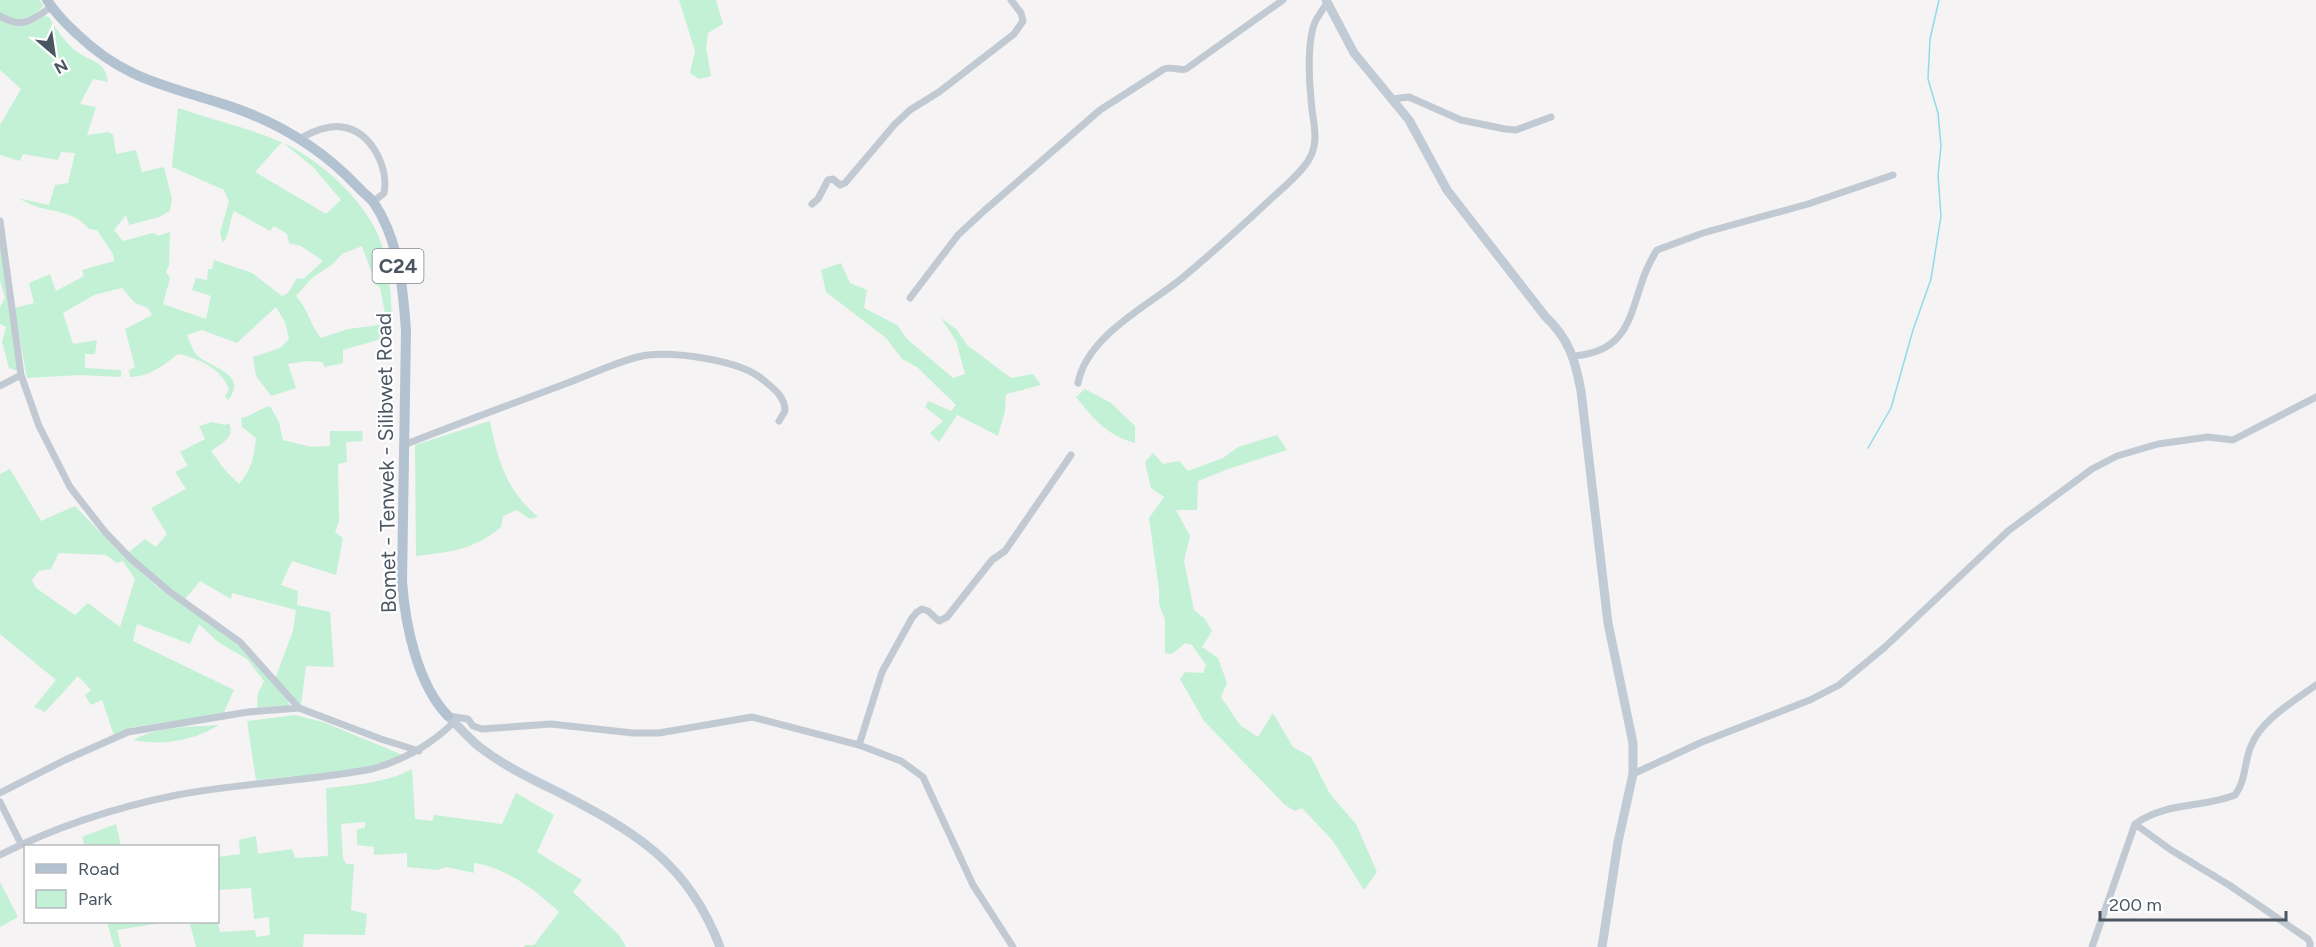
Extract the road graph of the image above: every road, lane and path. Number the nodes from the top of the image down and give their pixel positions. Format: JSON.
{"nodes":[{"id":1,"x":1011,"y":0,"type":"edge"},
{"id":2,"x":1283,"y":0,"type":"edge"},
{"id":3,"x":1327,"y":2,"type":"edge"},
{"id":4,"x":49,"y":4,"type":"edge"},
{"id":5,"x":0,"y":16,"type":"edge"},
{"id":6,"x":1392,"y":99,"type":"junction"},
{"id":7,"x":1551,"y":117,"type":"dead end"},
{"id":8,"x":301,"y":138,"type":"junction"},
{"id":9,"x":1893,"y":175,"type":"dead end"},
{"id":10,"x":373,"y":202,"type":"junction"},
{"id":11,"x":812,"y":204,"type":"dead end"},
{"id":12,"x":0,"y":221,"type":"edge"},
{"id":13,"x":910,"y":298,"type":"dead end"},
{"id":14,"x":1573,"y":356,"type":"junction"},
{"id":15,"x":21,"y":375,"type":"junction"},
{"id":16,"x":1078,"y":384,"type":"dead end"},
{"id":17,"x":0,"y":386,"type":"edge"},
{"id":18,"x":2316,"y":397,"type":"edge"},
{"id":19,"x":779,"y":421,"type":"dead end"},
{"id":20,"x":404,"y":445,"type":"junction"},
{"id":21,"x":1071,"y":455,"type":"dead end"},
{"id":22,"x":2316,"y":685,"type":"edge"},
{"id":23,"x":299,"y":708,"type":"junction"},
{"id":24,"x":451,"y":719,"type":"junction"},
{"id":25,"x":859,"y":745,"type":"junction"},
{"id":26,"x":419,"y":751,"type":"junction"},
{"id":27,"x":1633,"y":774,"type":"junction"},
{"id":28,"x":0,"y":793,"type":"edge"},
{"id":29,"x":0,"y":802,"type":"edge"},
{"id":30,"x":2135,"y":824,"type":"junction"},
{"id":31,"x":21,"y":844,"type":"junction"},
{"id":32,"x":0,"y":855,"type":"edge"},
{"id":33,"x":720,"y":947,"type":"edge"},
{"id":34,"x":1013,"y":947,"type":"edge"},
{"id":35,"x":1602,"y":947,"type":"edge"},
{"id":36,"x":2092,"y":947,"type":"edge"},
{"id":37,"x":2310,"y":947,"type":"edge"}],
"edges":[{"from":1,"to":11,"type":"street"},
{"from":2,"to":13,"type":"street"},
{"from":3,"to":6,"type":"street"},
{"from":3,"to":16,"type":"street"},
{"from":4,"to":5,"type":"street"},
{"from":4,"to":8,"type":"main road","name":"Bomet - Tenwek - Silibwet Road","number":"C24"},
{"from":6,"to":7,"type":"street"},
{"from":6,"to":14,"type":"street"},
{"from":8,"to":10,"type":"main road","name":"Bomet - Tenwek - Silibwet Road","number":"C24"},
{"from":8,"to":10,"type":"street"},
{"from":9,"to":14,"type":"street"},
{"from":10,"to":20,"type":"main road","name":"Bomet - Tenwek - Silibwet Road","number":"C24"},
{"from":12,"to":15,"type":"street"},
{"from":14,"to":27,"type":"street"},
{"from":15,"to":17,"type":"street"},
{"from":15,"to":23,"type":"street"},
{"from":18,"to":27,"type":"street"},
{"from":19,"to":20,"type":"street"},
{"from":20,"to":24,"type":"main road","name":"Bomet - Tenwek - Silibwet Road","number":"C24"},
{"from":21,"to":25,"type":"street"},
{"from":22,"to":30,"type":"street"},
{"from":23,"to":26,"type":"street"},
{"from":23,"to":28,"type":"street"},
{"from":24,"to":25,"type":"street"},
{"from":24,"to":26,"type":"street"},
{"from":24,"to":33,"type":"street","number":"C24"},
{"from":25,"to":34,"type":"street"},
{"from":26,"to":31,"type":"street"},
{"from":27,"to":35,"type":"street"},
{"from":29,"to":31,"type":"street"},
{"from":30,"to":36,"type":"street"},
{"from":30,"to":37,"type":"street"},
{"from":31,"to":32,"type":"street"}]}
